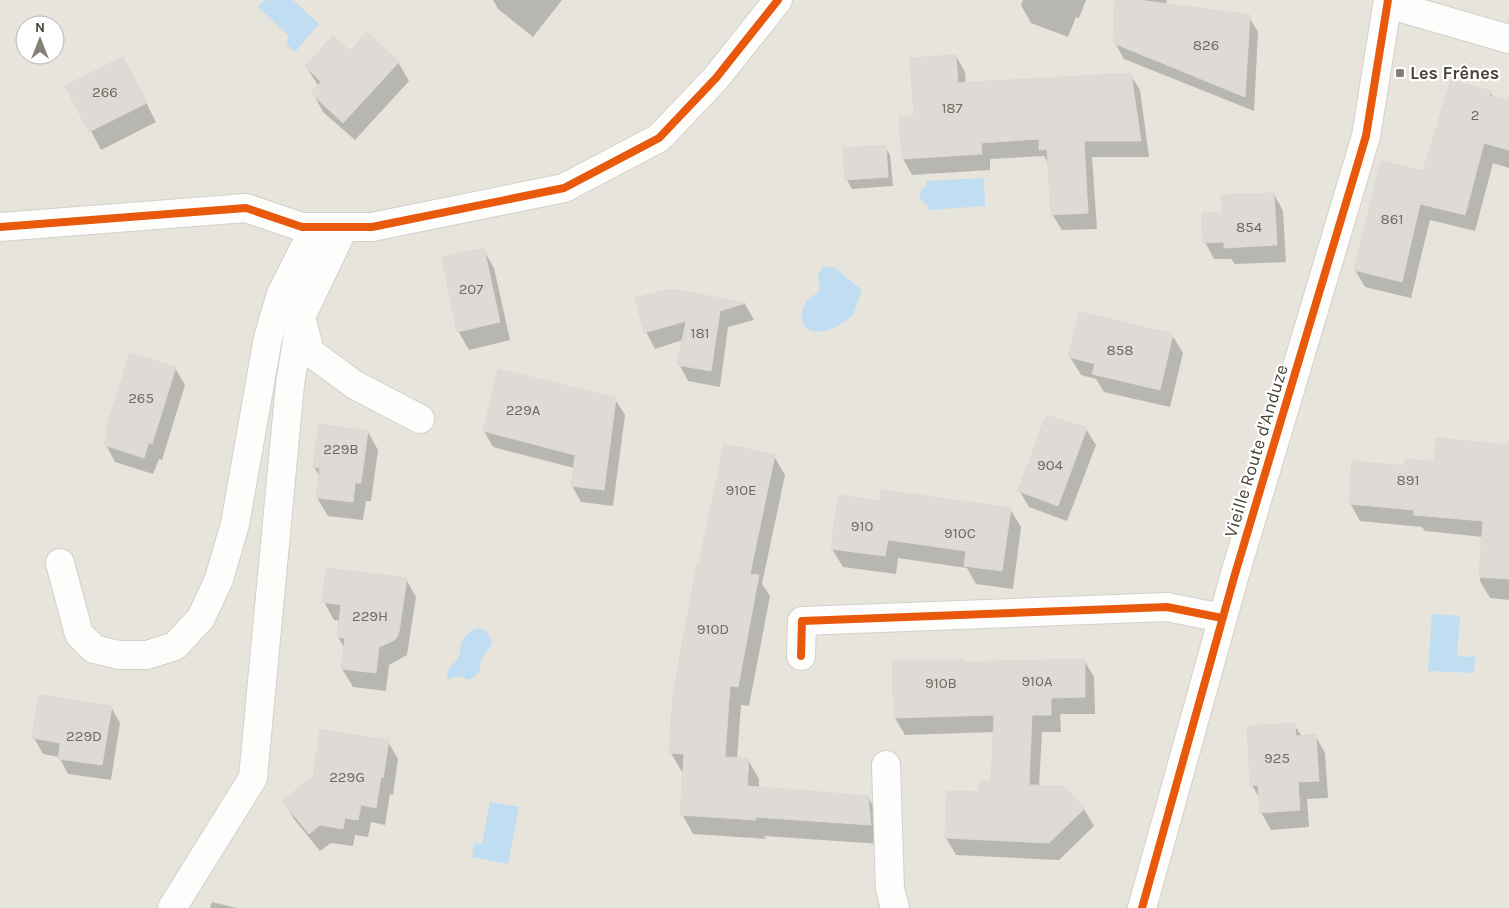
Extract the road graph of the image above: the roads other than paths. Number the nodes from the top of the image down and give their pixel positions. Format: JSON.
{"nodes":[{"id":1,"x":778,"y":0,"type":"edge"},
{"id":2,"x":1388,"y":2,"type":"edge"},
{"id":3,"x":1509,"y":39,"type":"edge"},
{"id":4,"x":0,"y":227,"type":"edge"},
{"id":5,"x":315,"y":227,"type":"junction"},
{"id":6,"x":344,"y":228,"type":"junction"},
{"id":7,"x":301,"y":317,"type":"junction"},
{"id":8,"x":420,"y":419,"type":"dead end"},
{"id":9,"x":60,"y":563,"type":"dead end"},
{"id":10,"x":1222,"y":618,"type":"junction"},
{"id":11,"x":801,"y":656,"type":"dead end"},
{"id":12,"x":886,"y":765,"type":"dead end"},
{"id":13,"x":172,"y":908,"type":"edge"},
{"id":14,"x":895,"y":908,"type":"edge"},
{"id":15,"x":1142,"y":908,"type":"edge"}],
"edges":[{"from":1,"to":6,"type":"street"},
{"from":2,"to":3,"type":"street"},
{"from":2,"to":10,"type":"street","name":"Vieille Route d'Anduze"},
{"from":4,"to":5,"type":"street"},
{"from":5,"to":6,"type":"street"},
{"from":5,"to":9,"type":"street"},
{"from":6,"to":7,"type":"street"},
{"from":7,"to":8,"type":"street"},
{"from":7,"to":13,"type":"street"},
{"from":10,"to":11,"type":"street"},
{"from":10,"to":15,"type":"street","name":"Vieille Route d'Anduze"},
{"from":12,"to":14,"type":"street"}]}
